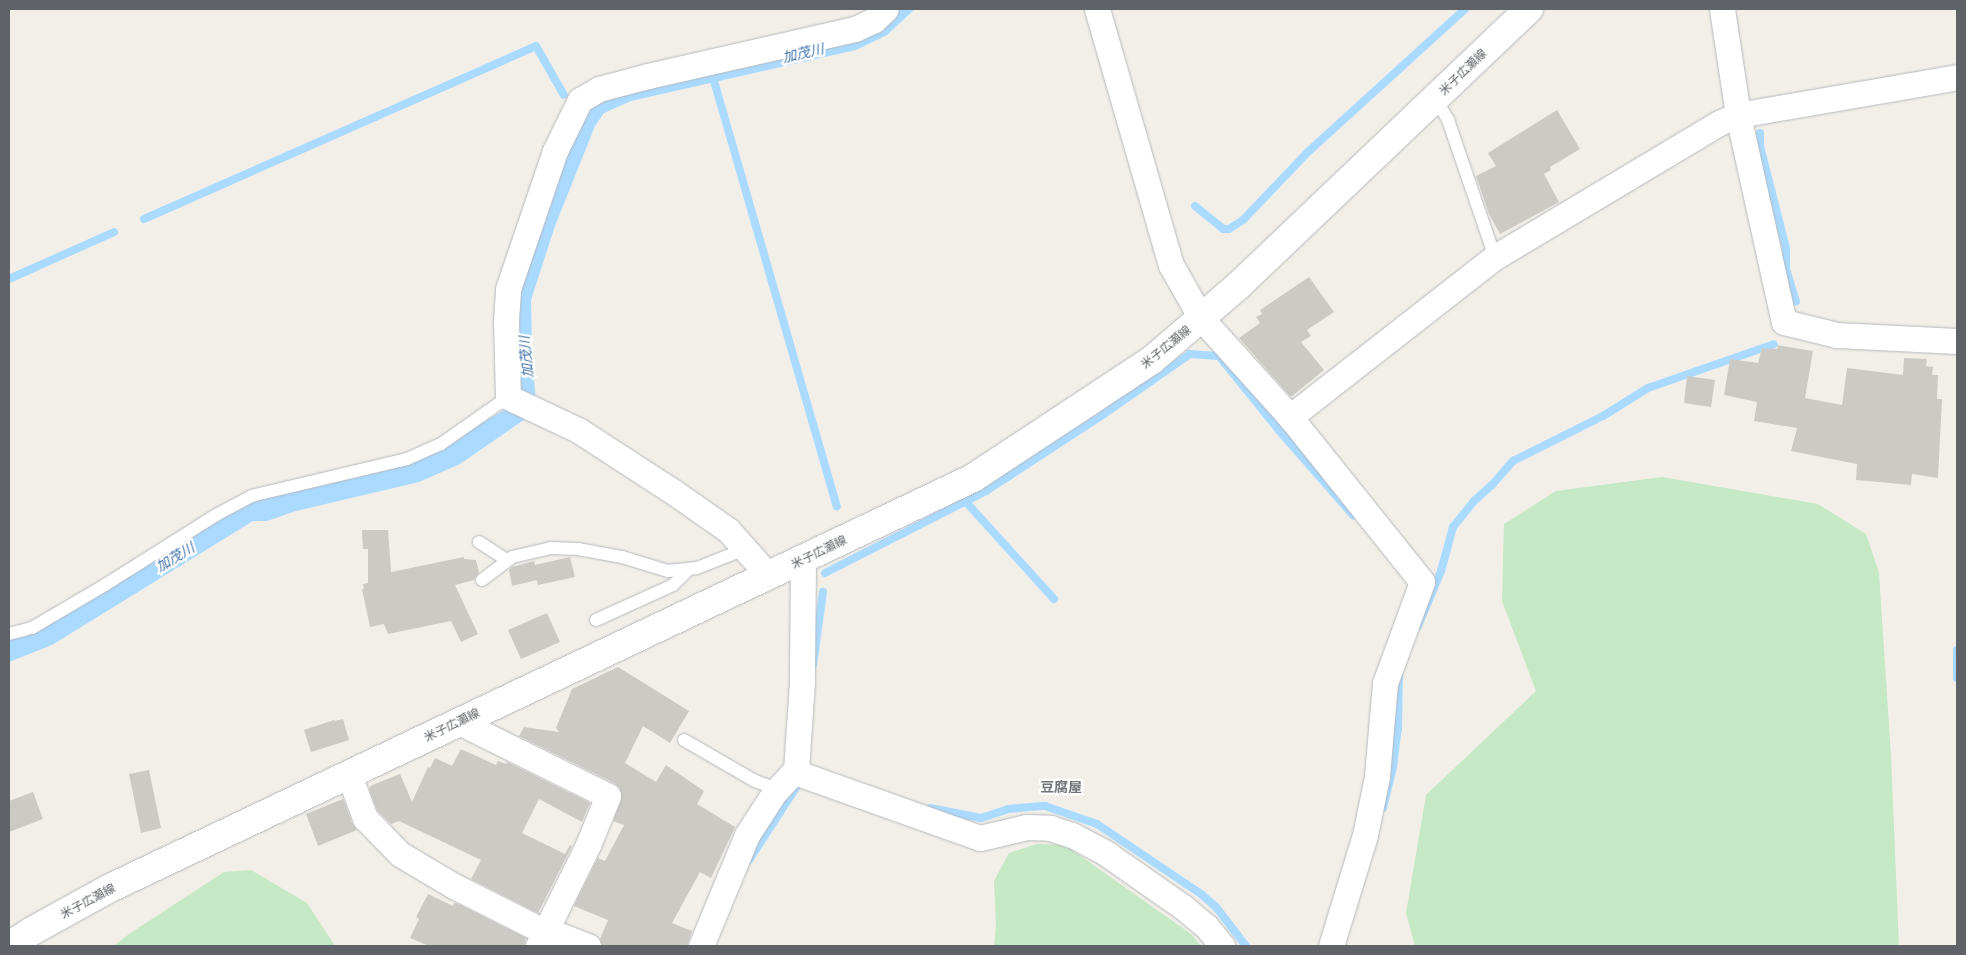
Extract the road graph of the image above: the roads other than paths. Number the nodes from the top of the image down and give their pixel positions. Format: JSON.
{"nodes":[{"id":1,"x":886,"y":9,"type":"edge"},
{"id":2,"x":1097,"y":9,"type":"edge"},
{"id":3,"x":1528,"y":9,"type":"edge"},
{"id":4,"x":1722,"y":9,"type":"edge"},
{"id":5,"x":1957,"y":77,"type":"edge"},
{"id":6,"x":1435,"y":98,"type":"junction"},
{"id":7,"x":1738,"y":114,"type":"junction"},
{"id":8,"x":1495,"y":257,"type":"junction"},
{"id":9,"x":1201,"y":318,"type":"junction"},
{"id":10,"x":1957,"y":341,"type":"edge"},
{"id":11,"x":508,"y":397,"type":"junction"},
{"id":12,"x":1290,"y":417,"type":"junction"},
{"id":13,"x":479,"y":542,"type":"dead end"},
{"id":14,"x":745,"y":549,"type":"junction"},
{"id":15,"x":507,"y":560,"type":"junction"},
{"id":16,"x":803,"y":560,"type":"junction"},
{"id":17,"x":689,"y":569,"type":"junction"},
{"id":18,"x":769,"y":576,"type":"junction"},
{"id":19,"x":482,"y":580,"type":"dead end"},
{"id":20,"x":596,"y":620,"type":"dead end"},
{"id":21,"x":9,"y":634,"type":"edge"},
{"id":22,"x":459,"y":722,"type":"junction"},
{"id":23,"x":684,"y":740,"type":"dead end"},
{"id":24,"x":796,"y":768,"type":"junction"},
{"id":25,"x":349,"y":775,"type":"junction"},
{"id":26,"x":777,"y":789,"type":"junction"},
{"id":27,"x":543,"y":936,"type":"edge"},
{"id":28,"x":9,"y":946,"type":"edge"},
{"id":29,"x":588,"y":946,"type":"edge"},
{"id":30,"x":701,"y":946,"type":"edge"},
{"id":31,"x":1222,"y":946,"type":"edge"},
{"id":32,"x":1331,"y":946,"type":"edge"}],
"edges":[{"from":1,"to":11,"type":"street"},
{"from":2,"to":9,"type":"street"},
{"from":3,"to":6,"type":"main road","name":"米子広瀬線"},
{"from":4,"to":7,"type":"street"},
{"from":5,"to":7,"type":"street"},
{"from":6,"to":8,"type":"lane"},
{"from":6,"to":9,"type":"main road","name":"米子広瀬線"},
{"from":7,"to":8,"type":"street"},
{"from":7,"to":10,"type":"street"},
{"from":8,"to":12,"type":"street"},
{"from":9,"to":12,"type":"street"},
{"from":9,"to":16,"type":"main road","name":"米子広瀬線"},
{"from":11,"to":14,"type":"street"},
{"from":11,"to":21,"type":"lane"},
{"from":12,"to":32,"type":"street"},
{"from":13,"to":15,"type":"lane"},
{"from":14,"to":17,"type":"lane"},
{"from":14,"to":18,"type":"street"},
{"from":15,"to":17,"type":"lane"},
{"from":15,"to":19,"type":"lane"},
{"from":16,"to":18,"type":"main road","name":"米子広瀬線"},
{"from":16,"to":24,"type":"street"},
{"from":17,"to":20,"type":"lane"},
{"from":18,"to":22,"type":"main road","name":"米子広瀬線"},
{"from":22,"to":25,"type":"main road","name":"米子広瀬線"},
{"from":22,"to":27,"type":"street"},
{"from":23,"to":26,"type":"lane"},
{"from":24,"to":26,"type":"street"},
{"from":24,"to":31,"type":"street"},
{"from":25,"to":27,"type":"street"},
{"from":25,"to":28,"type":"main road","name":"米子広瀬線"},
{"from":26,"to":30,"type":"street"},
{"from":27,"to":29,"type":"street"}]}
